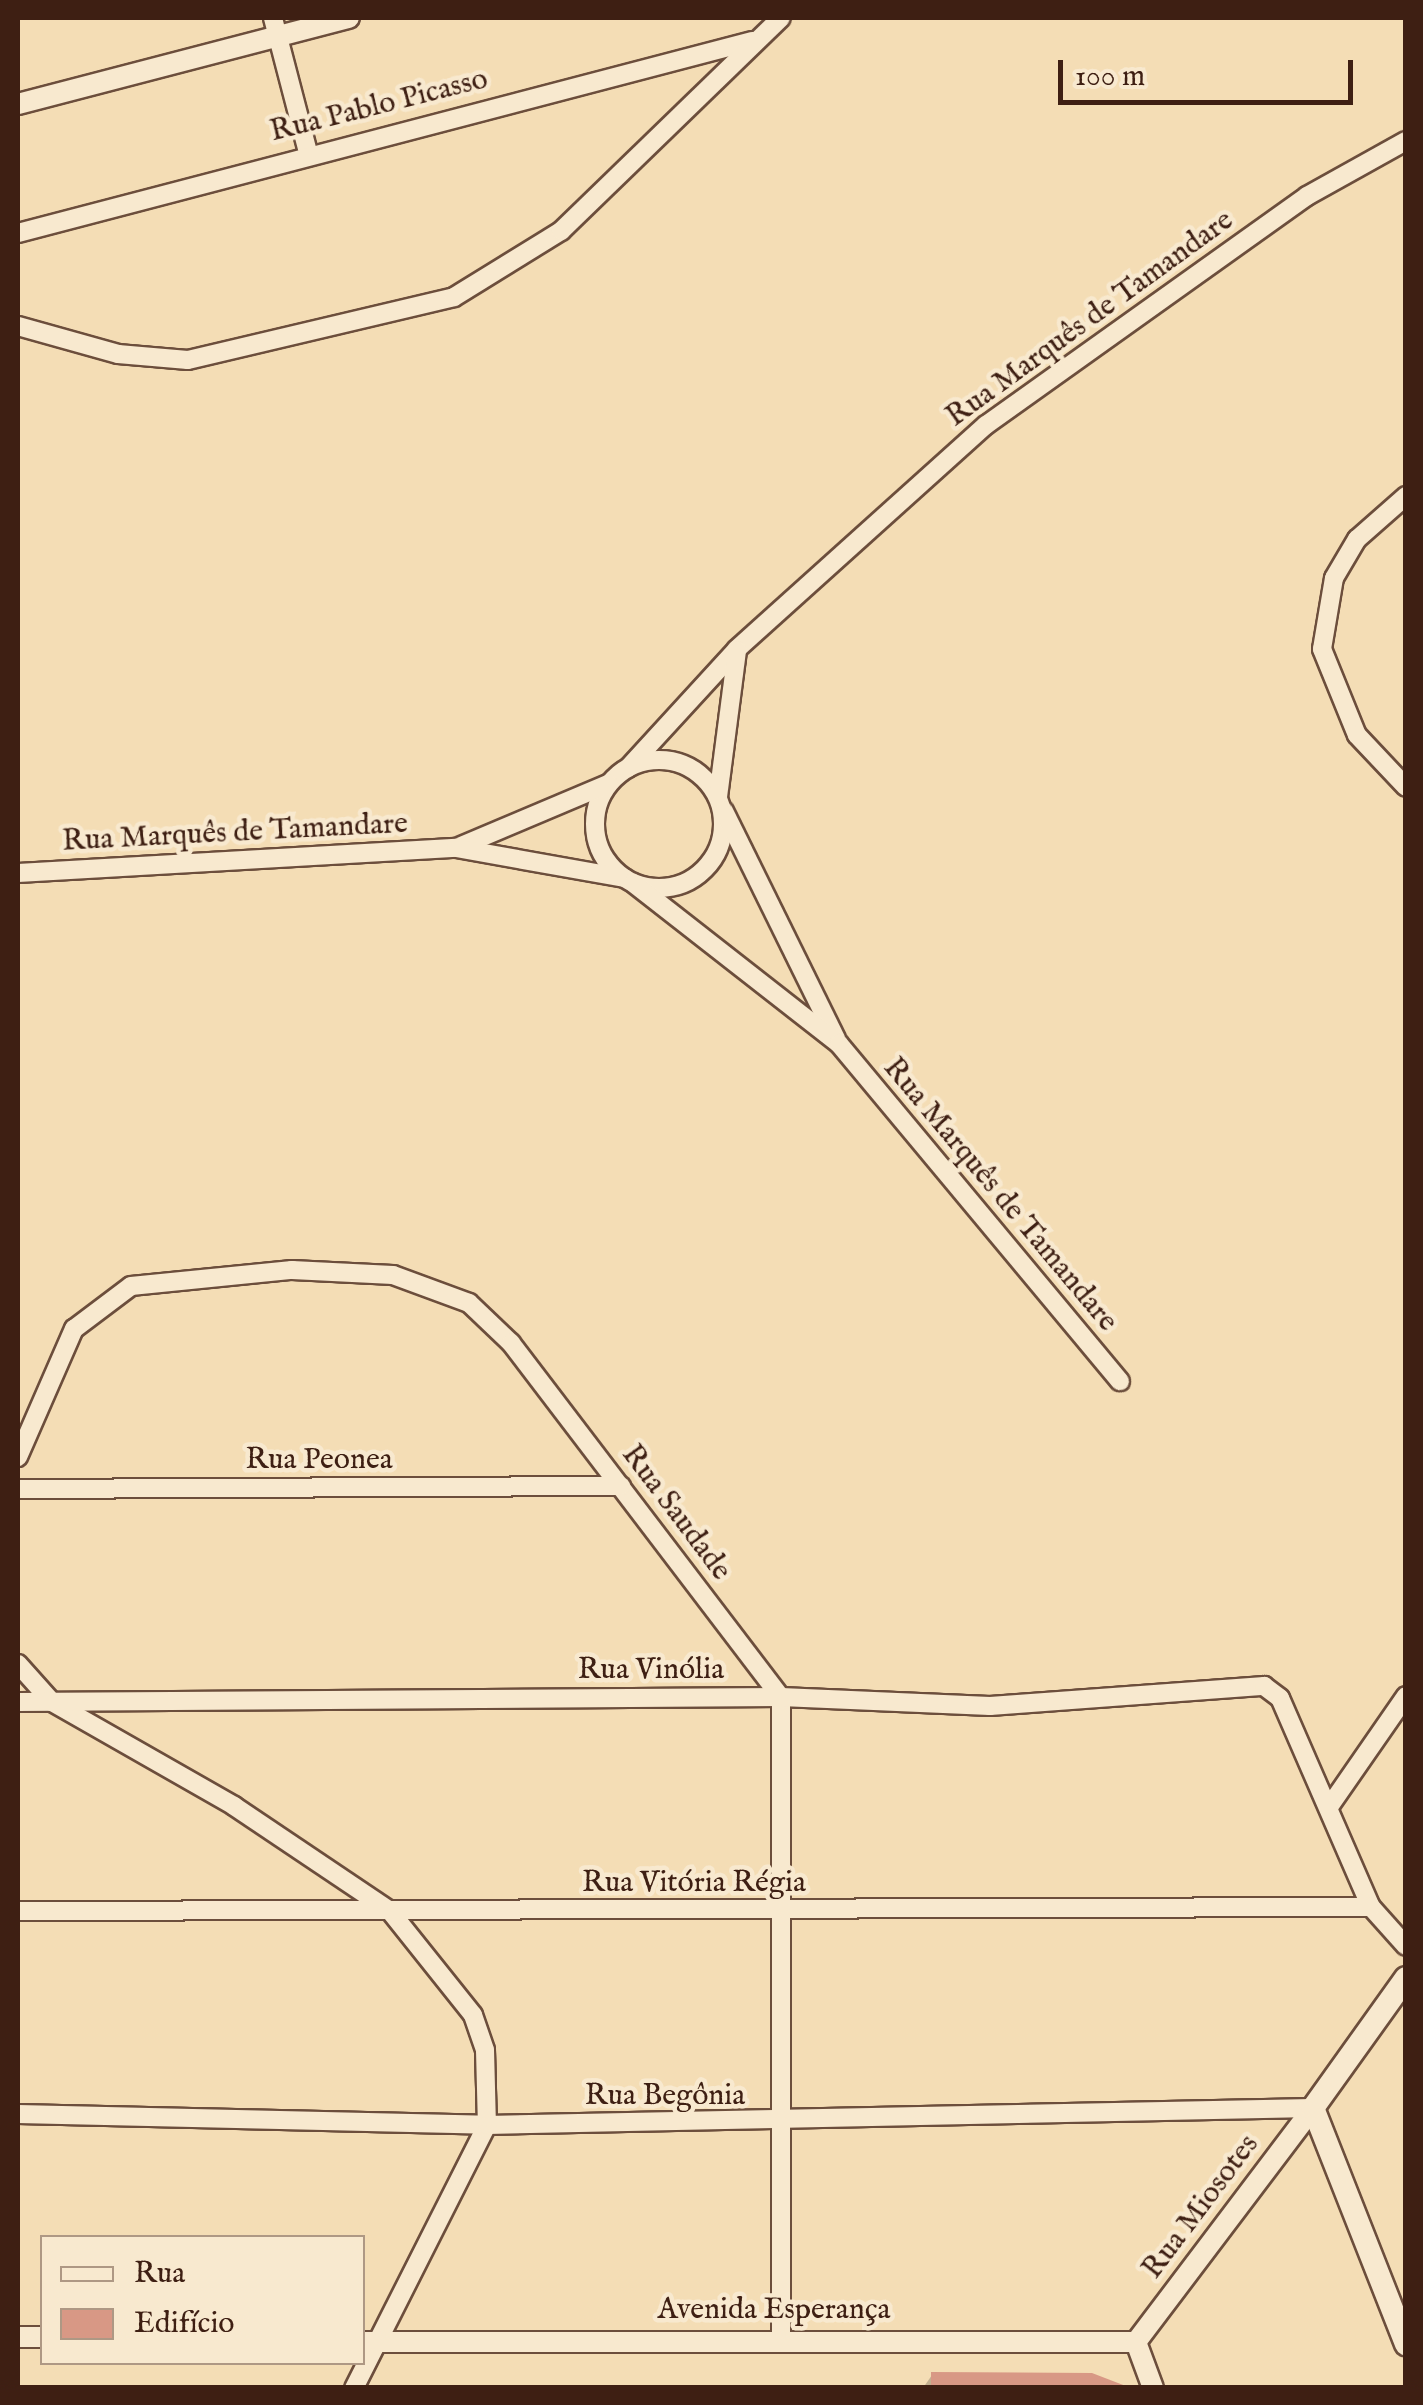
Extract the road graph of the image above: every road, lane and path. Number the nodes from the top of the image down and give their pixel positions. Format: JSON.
{"nodes":[{"id":1,"x":350,"y":18,"type":"edge"},
{"id":2,"x":781,"y":18,"type":"edge"},
{"id":3,"x":276,"y":26,"type":"edge"},
{"id":4,"x":756,"y":40,"type":"junction"},
{"id":5,"x":18,"y":104,"type":"edge"},
{"id":6,"x":1406,"y":141,"type":"edge"},
{"id":7,"x":308,"y":152,"type":"junction"},
{"id":8,"x":18,"y":233,"type":"edge"},
{"id":9,"x":18,"y":326,"type":"edge"},
{"id":10,"x":1406,"y":496,"type":"edge"},
{"id":11,"x":737,"y":649,"type":"junction"},
{"id":12,"x":628,"y":768,"type":"junction"},
{"id":13,"x":610,"y":784,"type":"junction"},
{"id":14,"x":1406,"y":787,"type":"edge"},
{"id":15,"x":720,"y":802,"type":"junction"},
{"id":16,"x":456,"y":848,"type":"junction"},
{"id":17,"x":18,"y":873,"type":"edge"},
{"id":18,"x":629,"y":880,"type":"junction"},
{"id":19,"x":839,"y":1044,"type":"junction"},
{"id":20,"x":1120,"y":1382,"type":"dead end"},
{"id":21,"x":18,"y":1457,"type":"edge"},
{"id":22,"x":621,"y":1486,"type":"junction"},
{"id":23,"x":18,"y":1489,"type":"edge"},
{"id":24,"x":18,"y":1664,"type":"edge"},
{"id":25,"x":781,"y":1696,"type":"junction"},
{"id":26,"x":1406,"y":1696,"type":"edge"},
{"id":27,"x":18,"y":1702,"type":"edge"},
{"id":28,"x":52,"y":1702,"type":"junction"},
{"id":29,"x":1329,"y":1807,"type":"junction"},
{"id":30,"x":1371,"y":1907,"type":"junction"},
{"id":31,"x":18,"y":1910,"type":"edge"},
{"id":32,"x":781,"y":1911,"type":"junction"},
{"id":33,"x":390,"y":1912,"type":"junction"},
{"id":34,"x":1406,"y":1946,"type":"edge"},
{"id":35,"x":1406,"y":1978,"type":"edge"},
{"id":36,"x":1313,"y":2108,"type":"junction"},
{"id":37,"x":18,"y":2114,"type":"edge"},
{"id":38,"x":777,"y":2122,"type":"junction"},
{"id":39,"x":487,"y":2125,"type":"junction"},
{"id":40,"x":781,"y":2339,"type":"junction"},
{"id":41,"x":370,"y":2342,"type":"edge"},
{"id":42,"x":1136,"y":2342,"type":"junction"},
{"id":43,"x":1406,"y":2344,"type":"edge"},
{"id":44,"x":1153,"y":2388,"type":"edge"}],
"edges":[{"from":1,"to":3,"type":"street"},
{"from":2,"to":4,"type":"street"},
{"from":3,"to":5,"type":"street"},
{"from":3,"to":7,"type":"street"},
{"from":4,"to":7,"type":"street","name":"Rua Pablo Picasso"},
{"from":4,"to":9,"type":"street"},
{"from":6,"to":11,"type":"street","name":"Rua Marquês de Tamandare"},
{"from":7,"to":8,"type":"street","name":"Rua Pablo Picasso"},
{"from":10,"to":14,"type":"street"},
{"from":11,"to":12,"type":"street","name":"Rua Marquês de Tamandare"},
{"from":11,"to":15,"type":"street"},
{"from":12,"to":13,"type":"street"},
{"from":12,"to":15,"type":"street"},
{"from":13,"to":16,"type":"street","name":"Rua Marquês de Tamandare"},
{"from":13,"to":18,"type":"street"},
{"from":15,"to":18,"type":"street"},
{"from":15,"to":19,"type":"street","name":"Rua Marquês de Tamandare"},
{"from":16,"to":17,"type":"street","name":"Rua Marquês de Tamandare"},
{"from":16,"to":18,"type":"street","name":"Rua Marquês de Tamandare"},
{"from":18,"to":19,"type":"street","name":"Rua Marquês de Tamandare"},
{"from":19,"to":20,"type":"street","name":"Rua Marquês de Tamandare"},
{"from":21,"to":22,"type":"street","name":"Rua Saudade"},
{"from":22,"to":23,"type":"street","name":"Rua Peonea"},
{"from":22,"to":25,"type":"street","name":"Rua Saudade"},
{"from":24,"to":28,"type":"street"},
{"from":25,"to":28,"type":"street","name":"Rua Vinólia"},
{"from":25,"to":29,"type":"street","name":"Rua Vinólia"},
{"from":25,"to":32,"type":"street"},
{"from":26,"to":29,"type":"street"},
{"from":27,"to":28,"type":"street","name":"Rua Vinólia"},
{"from":28,"to":33,"type":"street"},
{"from":29,"to":30,"type":"street"},
{"from":30,"to":32,"type":"street","name":"Rua Vitória Régia"},
{"from":30,"to":34,"type":"street"},
{"from":31,"to":33,"type":"street","name":"Rua Vitória Régia"},
{"from":32,"to":33,"type":"street","name":"Rua Vitória Régia"},
{"from":32,"to":38,"type":"street"},
{"from":33,"to":39,"type":"street"},
{"from":35,"to":36,"type":"main road"},
{"from":36,"to":38,"type":"street","name":"Rua Begônia"},
{"from":36,"to":42,"type":"street","name":"Rua Miosotes"},
{"from":36,"to":43,"type":"main road"},
{"from":37,"to":39,"type":"street","name":"Rua Begônia"},
{"from":38,"to":39,"type":"street","name":"Rua Begônia"},
{"from":38,"to":40,"type":"street"},
{"from":39,"to":41,"type":"street"},
{"from":40,"to":41,"type":"street","name":"Avenida Esperança"},
{"from":40,"to":42,"type":"street","name":"Avenida Esperança"},
{"from":42,"to":44,"type":"street"}]}
